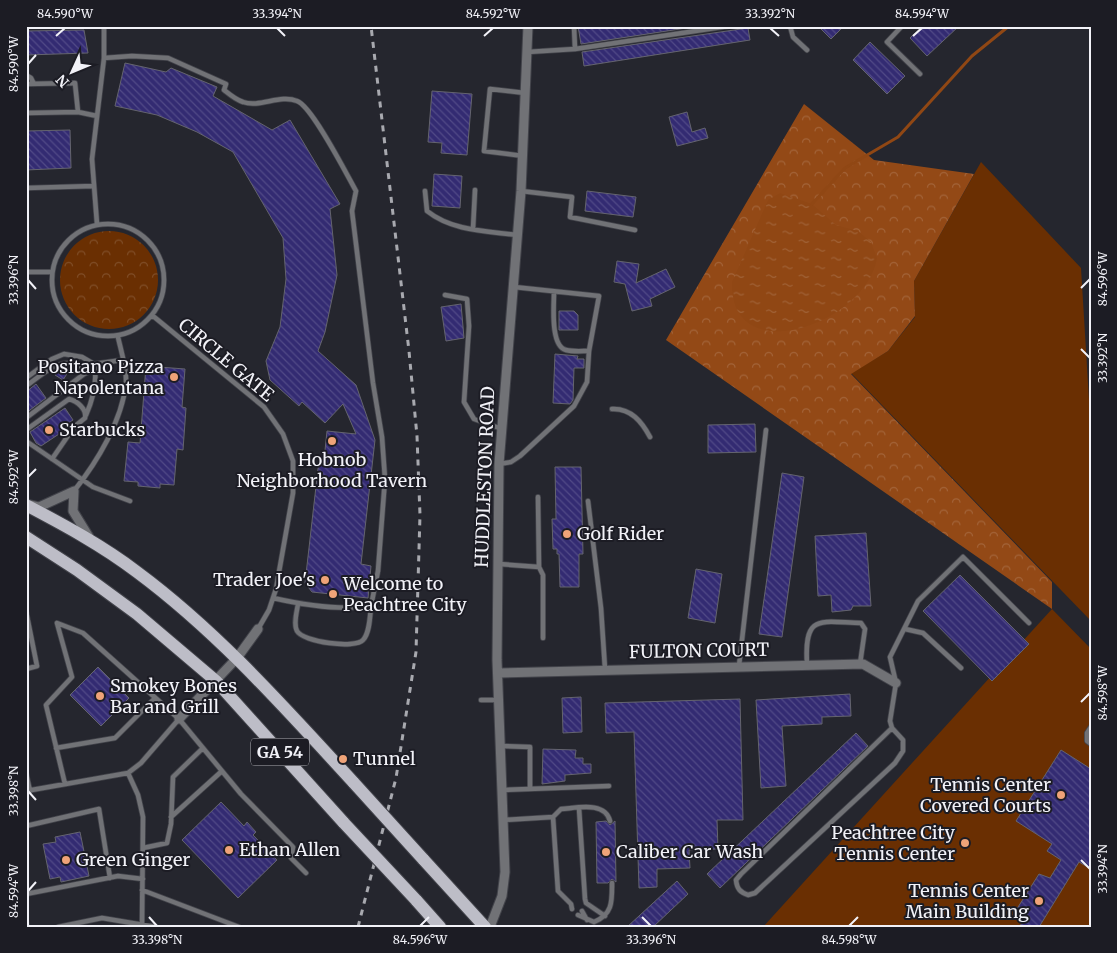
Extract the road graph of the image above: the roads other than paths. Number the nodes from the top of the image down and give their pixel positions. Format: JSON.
{"nodes":[{"id":1,"x":104,"y":26,"type":"edge"},
{"id":2,"x":528,"y":26,"type":"edge"},
{"id":3,"x":574,"y":26,"type":"edge"},
{"id":4,"x":729,"y":26,"type":"edge"},
{"id":5,"x":790,"y":26,"type":"edge"},
{"id":6,"x":902,"y":26,"type":"edge"},
{"id":7,"x":575,"y":49,"type":"junction"},
{"id":8,"x":807,"y":50,"type":"dead end"},
{"id":9,"x":527,"y":52,"type":"junction"},
{"id":10,"x":104,"y":58,"type":"junction"},
{"id":11,"x":920,"y":74,"type":"dead end"},
{"id":12,"x":26,"y":75,"type":"edge"},
{"id":13,"x":26,"y":84,"type":"edge"},
{"id":14,"x":34,"y":84,"type":"junction"},
{"id":15,"x":526,"y":93,"type":"junction"},
{"id":16,"x":78,"y":112,"type":"junction"},
{"id":17,"x":26,"y":113,"type":"edge"},
{"id":18,"x":97,"y":116,"type":"junction"},
{"id":19,"x":523,"y":156,"type":"junction"},
{"id":20,"x":94,"y":186,"type":"junction"},
{"id":21,"x":26,"y":188,"type":"edge"},
{"id":22,"x":475,"y":190,"type":"dead end"},
{"id":23,"x":425,"y":191,"type":"dead end"},
{"id":24,"x":521,"y":191,"type":"junction"},
{"id":25,"x":98,"y":224,"type":"junction"},
{"id":26,"x":473,"y":229,"type":"junction"},
{"id":27,"x":635,"y":230,"type":"dead end"},
{"id":28,"x":517,"y":235,"type":"junction"},
{"id":29,"x":26,"y":272,"type":"edge"},
{"id":30,"x":51,"y":272,"type":"junction"},
{"id":31,"x":512,"y":286,"type":"junction"},
{"id":32,"x":554,"y":292,"type":"junction"},
{"id":33,"x":445,"y":295,"type":"dead end"},
{"id":34,"x":153,"y":316,"type":"junction"},
{"id":35,"x":118,"y":337,"type":"junction"},
{"id":36,"x":589,"y":351,"type":"junction"},
{"id":37,"x":122,"y":360,"type":"junction"},
{"id":38,"x":94,"y":364,"type":"junction"},
{"id":39,"x":84,"y":374,"type":"junction"},
{"id":40,"x":26,"y":378,"type":"edge"},
{"id":41,"x":26,"y":386,"type":"edge"},
{"id":42,"x":612,"y":409,"type":"dead end"},
{"id":43,"x":86,"y":415,"type":"junction"},
{"id":44,"x":26,"y":418,"type":"edge"},
{"id":45,"x":502,"y":429,"type":"junction"},
{"id":46,"x":26,"y":430,"type":"edge"},
{"id":47,"x":766,"y":430,"type":"dead end"},
{"id":48,"x":650,"y":437,"type":"dead end"},
{"id":49,"x":26,"y":441,"type":"edge"},
{"id":50,"x":52,"y":459,"type":"junction"},
{"id":51,"x":500,"y":464,"type":"junction"},
{"id":52,"x":82,"y":480,"type":"junction"},
{"id":53,"x":74,"y":491,"type":"junction"},
{"id":54,"x":538,"y":497,"type":"dead end"},
{"id":55,"x":130,"y":501,"type":"dead end"},
{"id":56,"x":588,"y":501,"type":"dead end"},
{"id":57,"x":26,"y":504,"type":"edge"},
{"id":58,"x":26,"y":537,"type":"edge"},
{"id":59,"x":96,"y":544,"type":"junction"},
{"id":60,"x":497,"y":564,"type":"junction"},
{"id":61,"x":539,"y":567,"type":"junction"},
{"id":62,"x":272,"y":598,"type":"junction"},
{"id":63,"x":298,"y":604,"type":"junction"},
{"id":64,"x":371,"y":606,"type":"junction"},
{"id":65,"x":26,"y":611,"type":"edge"},
{"id":66,"x":1029,"y":623,"type":"dead end"},
{"id":67,"x":258,"y":629,"type":"joint"},
{"id":68,"x":905,"y":629,"type":"junction"},
{"id":69,"x":543,"y":638,"type":"dead end"},
{"id":70,"x":237,"y":658,"type":"junction"},
{"id":71,"x":807,"y":664,"type":"junction"},
{"id":72,"x":860,"y":664,"type":"junction"},
{"id":73,"x":739,"y":666,"type":"junction"},
{"id":74,"x":961,"y":668,"type":"dead end"},
{"id":75,"x":26,"y":669,"type":"edge"},
{"id":76,"x":605,"y":669,"type":"junction"},
{"id":77,"x":498,"y":672,"type":"junction"},
{"id":78,"x":216,"y":682,"type":"junction"},
{"id":79,"x":896,"y":683,"type":"junction"},
{"id":80,"x":155,"y":698,"type":"junction"},
{"id":81,"x":481,"y":700,"type":"dead end"},
{"id":82,"x":498,"y":700,"type":"junction"},
{"id":83,"x":179,"y":719,"type":"junction"},
{"id":84,"x":1091,"y":727,"type":"edge"},
{"id":85,"x":892,"y":728,"type":"junction"},
{"id":86,"x":1091,"y":744,"type":"edge"},
{"id":87,"x":500,"y":746,"type":"junction"},
{"id":88,"x":56,"y":748,"type":"junction"},
{"id":89,"x":203,"y":748,"type":"junction"},
{"id":90,"x":222,"y":771,"type":"junction"},
{"id":91,"x":128,"y":772,"type":"junction"},
{"id":92,"x":26,"y":773,"type":"edge"},
{"id":93,"x":65,"y":784,"type":"junction"},
{"id":94,"x":609,"y":786,"type":"dead end"},
{"id":95,"x":530,"y":789,"type":"junction"},
{"id":96,"x":501,"y":790,"type":"junction"},
{"id":97,"x":28,"y":791,"type":"edge"},
{"id":98,"x":579,"y":808,"type":"junction"},
{"id":99,"x":171,"y":817,"type":"junction"},
{"id":100,"x":552,"y":817,"type":"junction"},
{"id":101,"x":503,"y":820,"type":"junction"},
{"id":102,"x":610,"y":821,"type":"dead end"},
{"id":103,"x":26,"y":826,"type":"edge"},
{"id":104,"x":143,"y":848,"type":"junction"},
{"id":105,"x":306,"y":873,"type":"dead end"},
{"id":106,"x":110,"y":878,"type":"junction"},
{"id":107,"x":143,"y":879,"type":"junction"},
{"id":108,"x":612,"y":883,"type":"dead end"},
{"id":109,"x":142,"y":890,"type":"junction"},
{"id":110,"x":26,"y":894,"type":"edge"},
{"id":111,"x":577,"y":905,"type":"dead end"},
{"id":112,"x":582,"y":911,"type":"dead end"},
{"id":113,"x":578,"y":915,"type":"dead end"},
{"id":114,"x":605,"y":916,"type":"junction"},
{"id":115,"x":587,"y":920,"type":"junction"},
{"id":116,"x":26,"y":921,"type":"edge"},
{"id":117,"x":120,"y":924,"type":"edge"},
{"id":118,"x":226,"y":925,"type":"edge"},
{"id":119,"x":142,"y":926,"type":"edge"},
{"id":120,"x":27,"y":927,"type":"edge"},
{"id":121,"x":58,"y":927,"type":"edge"},
{"id":122,"x":156,"y":927,"type":"edge"},
{"id":123,"x":238,"y":927,"type":"edge"},
{"id":124,"x":440,"y":927,"type":"edge"},
{"id":125,"x":485,"y":927,"type":"edge"},
{"id":126,"x":490,"y":927,"type":"edge"}],
"edges":[{"from":1,"to":10,"type":"lane"},
{"from":2,"to":9,"type":"street","name":"HUDDLESTON ROAD"},
{"from":3,"to":7,"type":"lane"},
{"from":4,"to":7,"type":"lane"},
{"from":5,"to":8,"type":"lane"},
{"from":6,"to":11,"type":"lane"},
{"from":7,"to":9,"type":"lane"},
{"from":9,"to":15,"type":"street","name":"HUDDLESTON ROAD"},
{"from":10,"to":18,"type":"lane"},
{"from":10,"to":64,"type":"lane"},
{"from":12,"to":14,"type":"lane"},
{"from":13,"to":14,"type":"lane"},
{"from":14,"to":16,"type":"lane"},
{"from":15,"to":19,"type":"street","name":"HUDDLESTON ROAD"},
{"from":15,"to":19,"type":"lane"},
{"from":16,"to":17,"type":"lane"},
{"from":16,"to":18,"type":"lane"},
{"from":18,"to":20,"type":"lane"},
{"from":19,"to":24,"type":"street","name":"HUDDLESTON ROAD"},
{"from":20,"to":21,"type":"lane"},
{"from":20,"to":25,"type":"lane"},
{"from":22,"to":26,"type":"lane"},
{"from":23,"to":26,"type":"lane"},
{"from":24,"to":27,"type":"lane"},
{"from":24,"to":28,"type":"street","name":"HUDDLESTON ROAD"},
{"from":25,"to":30,"type":"lane"},
{"from":25,"to":34,"type":"lane"},
{"from":26,"to":28,"type":"lane"},
{"from":28,"to":31,"type":"street","name":"HUDDLESTON ROAD"},
{"from":29,"to":30,"type":"lane"},
{"from":30,"to":35,"type":"lane"},
{"from":31,"to":32,"type":"lane"},
{"from":31,"to":45,"type":"street","name":"HUDDLESTON ROAD"},
{"from":32,"to":36,"type":"lane"},
{"from":32,"to":36,"type":"lane"},
{"from":33,"to":45,"type":"lane"},
{"from":34,"to":35,"type":"lane"},
{"from":34,"to":62,"type":"lane","name":"CIRCLE GATE"},
{"from":35,"to":37,"type":"lane"},
{"from":36,"to":51,"type":"lane"},
{"from":37,"to":38,"type":"lane"},
{"from":37,"to":52,"type":"lane"},
{"from":38,"to":39,"type":"lane"},
{"from":38,"to":40,"type":"lane"},
{"from":38,"to":43,"type":"lane"},
{"from":39,"to":41,"type":"lane"},
{"from":39,"to":44,"type":"lane"},
{"from":42,"to":48,"type":"lane"},
{"from":43,"to":46,"type":"lane"},
{"from":43,"to":50,"type":"lane"},
{"from":45,"to":51,"type":"street","name":"HUDDLESTON ROAD"},
{"from":47,"to":73,"type":"lane"},
{"from":49,"to":50,"type":"lane"},
{"from":50,"to":52,"type":"lane"},
{"from":51,"to":60,"type":"street","name":"HUDDLESTON ROAD"},
{"from":52,"to":53,"type":"lane"},
{"from":52,"to":55,"type":"lane"},
{"from":53,"to":57,"type":"street"},
{"from":53,"to":59,"type":"street"},
{"from":54,"to":61,"type":"lane"},
{"from":56,"to":76,"type":"lane"},
{"from":57,"to":59,"type":"main road","number":"GA 54"},
{"from":58,"to":78,"type":"main road","number":"GA 54"},
{"from":59,"to":70,"type":"main road","number":"GA 54"},
{"from":60,"to":61,"type":"lane"},
{"from":60,"to":77,"type":"street","name":"HUDDLESTON ROAD"},
{"from":61,"to":69,"type":"lane"},
{"from":62,"to":63,"type":"lane"},
{"from":62,"to":67,"type":"lane","name":"CIRCLE GATE"},
{"from":63,"to":64,"type":"lane"},
{"from":63,"to":64,"type":"lane"},
{"from":65,"to":75,"type":"lane"},
{"from":66,"to":68,"type":"lane"},
{"from":67,"to":70,"type":"street"},
{"from":68,"to":74,"type":"lane"},
{"from":68,"to":79,"type":"lane"},
{"from":70,"to":78,"type":"street"},
{"from":70,"to":125,"type":"main road","number":"GA 54","bridge":true},
{"from":71,"to":72,"type":"street","name":"FULTON COURT"},
{"from":71,"to":72,"type":"lane"},
{"from":71,"to":73,"type":"street","name":"FULTON COURT"},
{"from":72,"to":79,"type":"street","name":"FULTON COURT"},
{"from":73,"to":76,"type":"street","name":"FULTON COURT"},
{"from":76,"to":77,"type":"street","name":"FULTON COURT"},
{"from":77,"to":82,"type":"street","name":"HUDDLESTON ROAD"},
{"from":78,"to":83,"type":"street"},
{"from":78,"to":124,"type":"main road","number":"GA 54","bridge":true},
{"from":79,"to":85,"type":"lane"},
{"from":80,"to":83,"type":"lane"},
{"from":80,"to":88,"type":"lane"},
{"from":80,"to":88,"type":"lane"},
{"from":81,"to":82,"type":"lane"},
{"from":82,"to":87,"type":"street","name":"HUDDLESTON ROAD"},
{"from":83,"to":89,"type":"lane"},
{"from":83,"to":91,"type":"lane"},
{"from":84,"to":86,"type":"lane"},
{"from":85,"to":85,"type":"lane"},
{"from":87,"to":95,"type":"lane"},
{"from":87,"to":96,"type":"street","name":"HUDDLESTON ROAD"},
{"from":88,"to":93,"type":"lane"},
{"from":89,"to":90,"type":"lane"},
{"from":89,"to":99,"type":"lane"},
{"from":90,"to":99,"type":"lane"},
{"from":90,"to":105,"type":"lane"},
{"from":91,"to":93,"type":"lane"},
{"from":91,"to":104,"type":"lane"},
{"from":92,"to":97,"type":"lane"},
{"from":93,"to":97,"type":"lane"},
{"from":94,"to":95,"type":"lane"},
{"from":95,"to":96,"type":"lane"},
{"from":96,"to":101,"type":"street","name":"HUDDLESTON ROAD"},
{"from":98,"to":100,"type":"lane"},
{"from":98,"to":102,"type":"lane"},
{"from":98,"to":114,"type":"lane"},
{"from":99,"to":104,"type":"lane"},
{"from":100,"to":101,"type":"lane"},
{"from":100,"to":111,"type":"lane"},
{"from":101,"to":126,"type":"street","name":"HUDDLESTON ROAD"},
{"from":103,"to":106,"type":"lane"},
{"from":104,"to":107,"type":"lane"},
{"from":106,"to":107,"type":"lane"},
{"from":106,"to":110,"type":"lane"},
{"from":107,"to":109,"type":"lane"},
{"from":108,"to":114,"type":"lane"},
{"from":109,"to":118,"type":"lane"},
{"from":109,"to":119,"type":"lane"},
{"from":112,"to":115,"type":"lane"},
{"from":113,"to":115,"type":"lane"},
{"from":114,"to":115,"type":"lane"},
{"from":116,"to":120,"type":"lane"},
{"from":117,"to":119,"type":"lane"},
{"from":117,"to":121,"type":"lane"},
{"from":118,"to":123,"type":"lane"},
{"from":119,"to":122,"type":"lane"}]}
